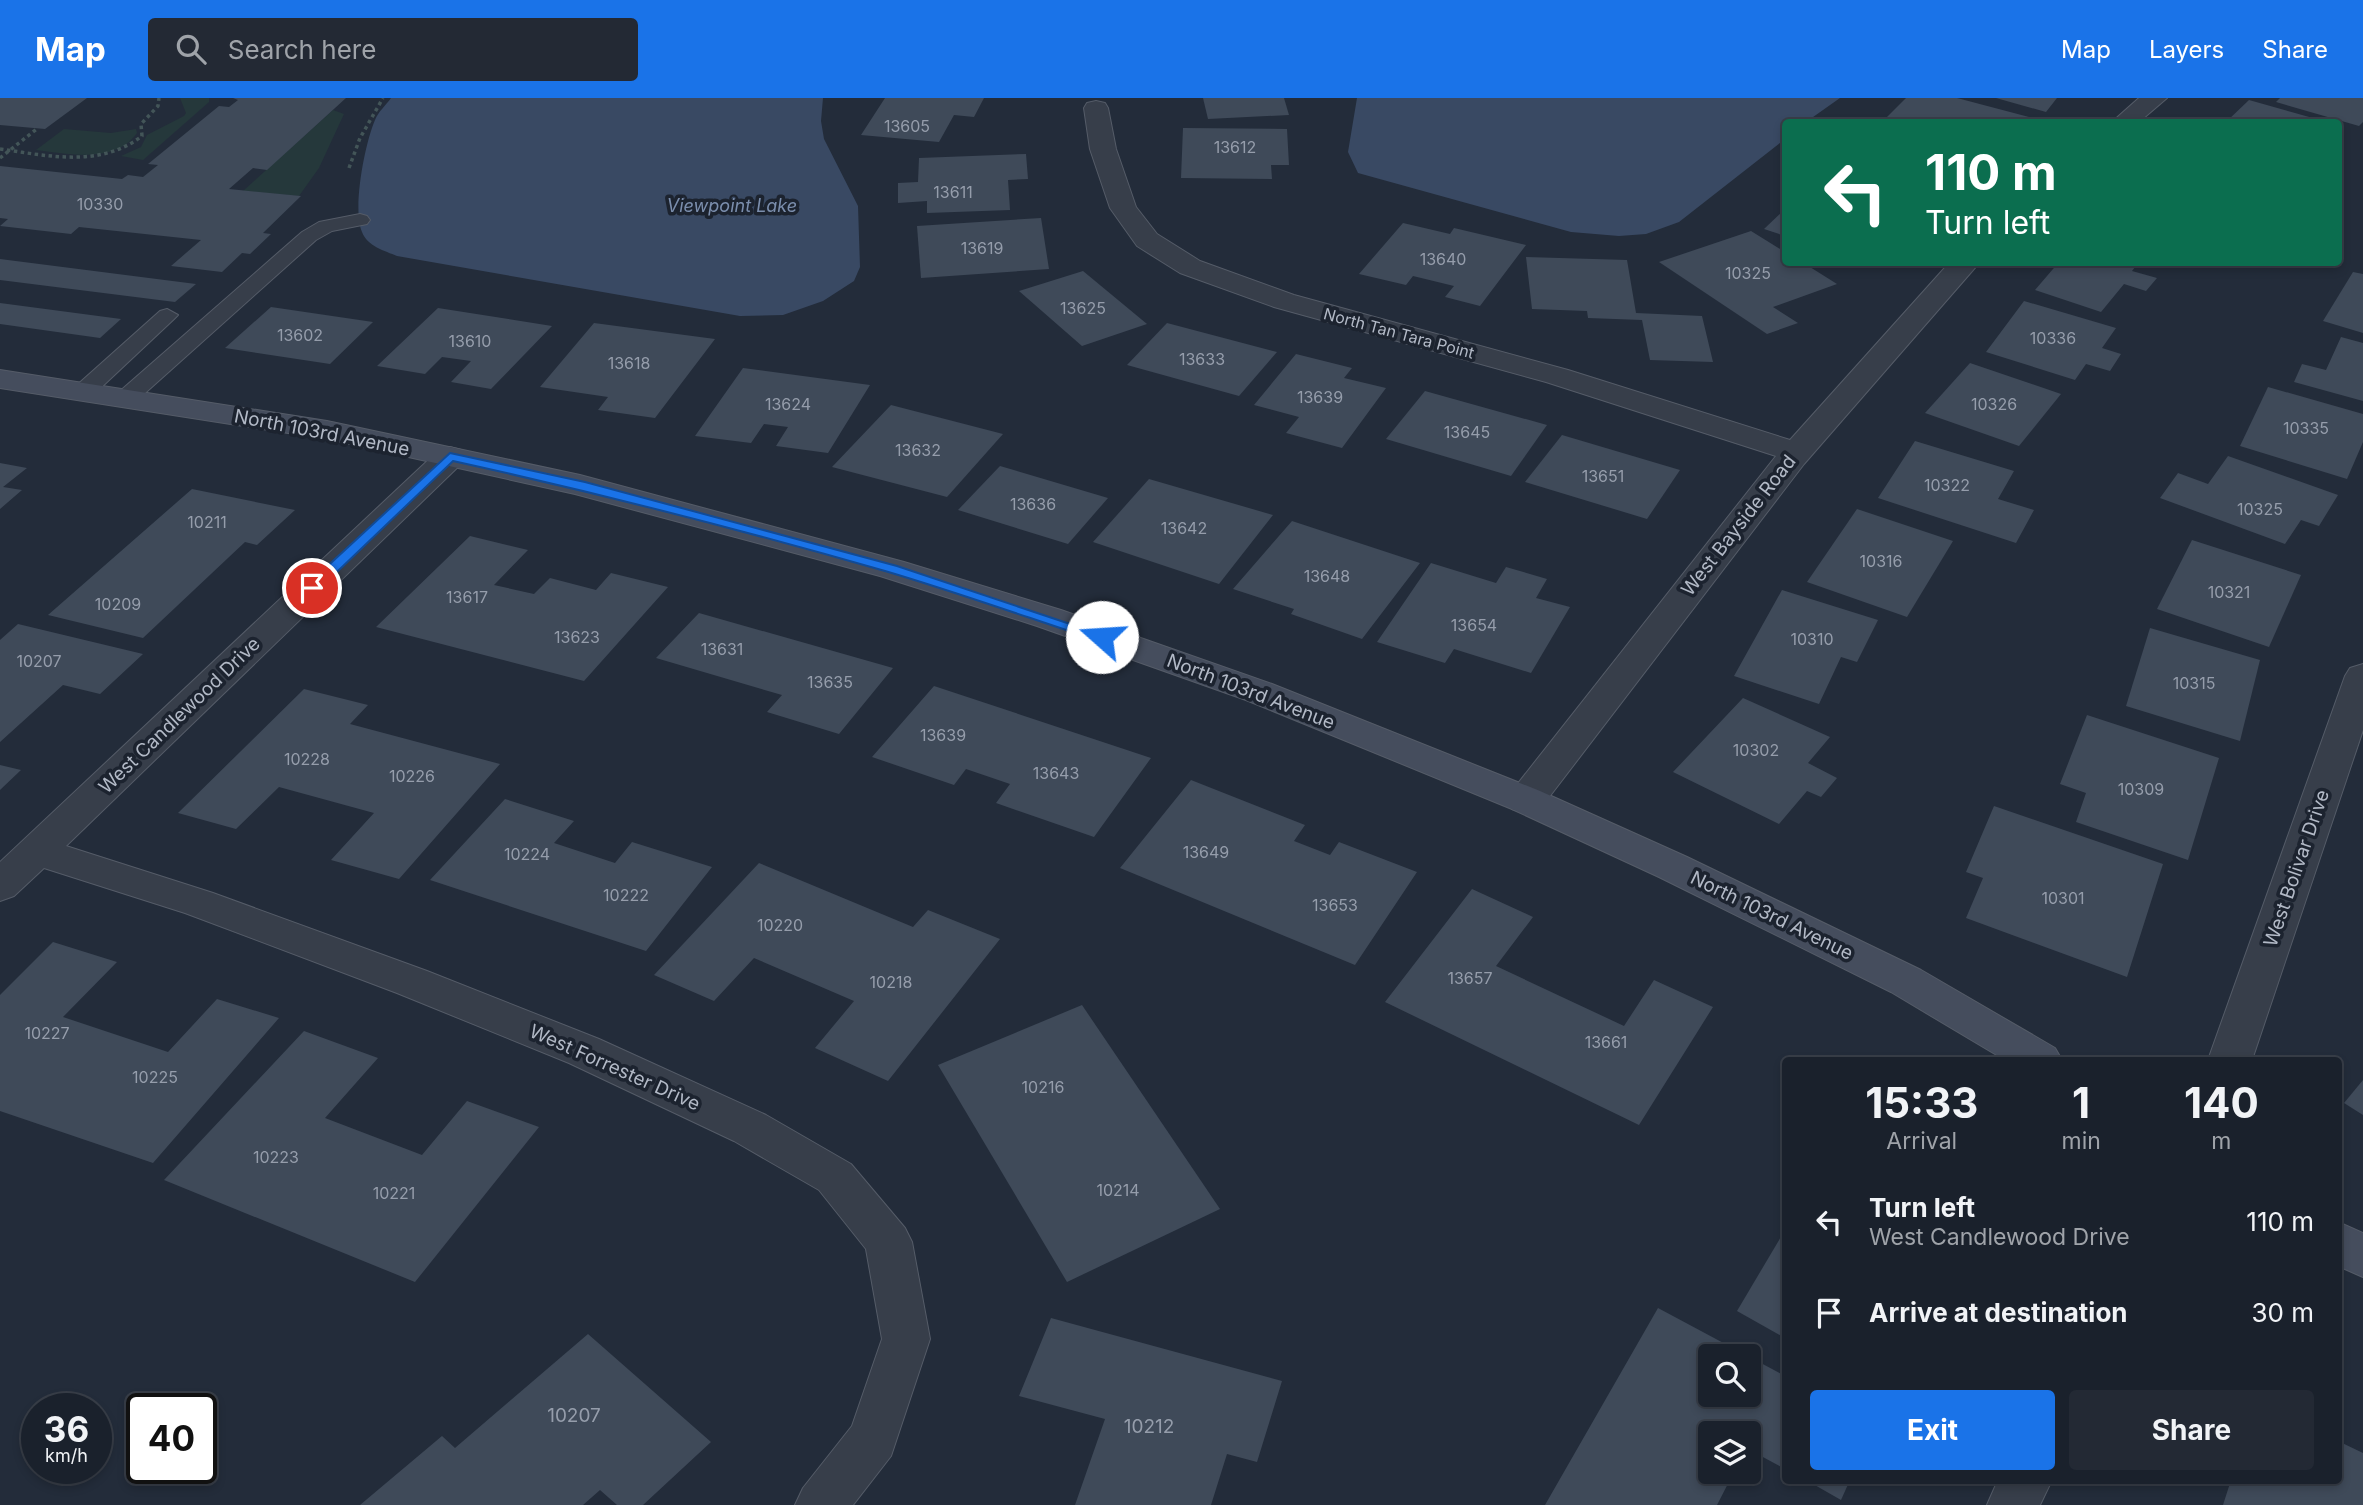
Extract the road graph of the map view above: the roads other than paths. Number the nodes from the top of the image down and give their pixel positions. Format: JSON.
{"nodes":[{"id":1,"x":2155,"y":98,"type":"edge"},
{"id":2,"x":1096,"y":108,"type":"dead end"},
{"id":3,"x":2128,"y":119,"type":"edge"},
{"id":4,"x":360,"y":219,"type":"dead end"},
{"id":5,"x":1962,"y":266,"type":"edge"},
{"id":6,"x":167,"y":315,"type":"dead end"},
{"id":7,"x":0,"y":379,"type":"edge"},
{"id":8,"x":84,"y":391,"type":"junction"},
{"id":9,"x":127,"y":397,"type":"junction"},
{"id":10,"x":1795,"y":452,"type":"junction"},
{"id":11,"x":450,"y":457,"type":"junction"},
{"id":12,"x":2361,"y":688,"type":"edge"},
{"id":13,"x":1526,"y":800,"type":"junction"},
{"id":14,"x":37,"y":851,"type":"junction"},
{"id":15,"x":0,"y":886,"type":"edge"},
{"id":16,"x":2035,"y":1057,"type":"edge"},
{"id":17,"x":2231,"y":1057,"type":"edge"},
{"id":18,"x":2342,"y":1244,"type":"edge"},
{"id":19,"x":2363,"y":1257,"type":"edge"},
{"id":20,"x":2024,"y":1484,"type":"edge"},
{"id":21,"x":821,"y":1505,"type":"edge"},
{"id":22,"x":2013,"y":1505,"type":"edge"}],
"edges":[{"from":1,"to":3,"type":"street"},
{"from":2,"to":10,"type":"street","name":"North Tan Tara Point"},
{"from":4,"to":9,"type":"lane"},
{"from":5,"to":10,"type":"street","name":"West Bayside Road"},
{"from":6,"to":8,"type":"lane"},
{"from":7,"to":8,"type":"street","name":"North 103rd Avenue"},
{"from":8,"to":9,"type":"street","name":"North 103rd Avenue"},
{"from":9,"to":11,"type":"street","name":"North 103rd Avenue"},
{"from":10,"to":13,"type":"street","name":"West Bayside Road"},
{"from":11,"to":13,"type":"street","name":"North 103rd Avenue"},
{"from":11,"to":14,"type":"street","name":"West Candlewood Drive"},
{"from":12,"to":17,"type":"street","name":"West Bolivar Drive"},
{"from":13,"to":16,"type":"street","name":"North 103rd Avenue"},
{"from":14,"to":15,"type":"street","name":"West Candlewood Drive"},
{"from":14,"to":21,"type":"street","name":"West Forrester Drive"},
{"from":18,"to":19,"type":"street"},
{"from":20,"to":22,"type":"street"}]}
